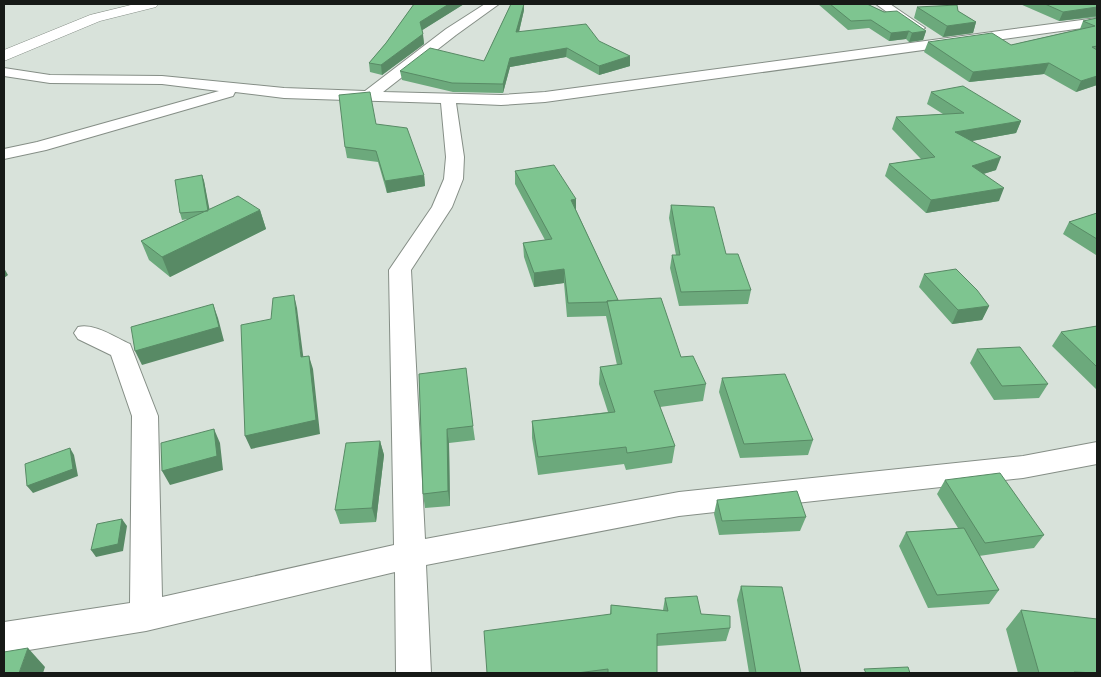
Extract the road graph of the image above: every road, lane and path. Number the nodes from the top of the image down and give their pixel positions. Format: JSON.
{"nodes":[{"id":1,"x":151,"y":4,"type":"edge"},
{"id":2,"x":493,"y":4,"type":"edge"},
{"id":3,"x":882,"y":4,"type":"edge"},
{"id":4,"x":1097,"y":22,"type":"edge"},
{"id":5,"x":940,"y":43,"type":"junction"},
{"id":6,"x":4,"y":56,"type":"edge"},
{"id":7,"x":4,"y":72,"type":"edge"},
{"id":8,"x":242,"y":89,"type":"junction"},
{"id":9,"x":368,"y":96,"type":"junction"},
{"id":10,"x":448,"y":99,"type":"junction"},
{"id":11,"x":4,"y":154,"type":"edge"},
{"id":12,"x":86,"y":333,"type":"dead end"},
{"id":13,"x":1097,"y":453,"type":"edge"},
{"id":14,"x":409,"y":555,"type":"junction"},
{"id":15,"x":146,"y":616,"type":"junction"},
{"id":16,"x":4,"y":638,"type":"edge"},
{"id":17,"x":414,"y":673,"type":"edge"}],
"edges":[{"from":1,"to":6,"type":"street"},
{"from":2,"to":9,"type":"street"},
{"from":3,"to":5,"type":"street"},
{"from":4,"to":5,"type":"street"},
{"from":5,"to":10,"type":"street"},
{"from":7,"to":8,"type":"street"},
{"from":8,"to":9,"type":"street"},
{"from":8,"to":11,"type":"street"},
{"from":9,"to":10,"type":"street"},
{"from":10,"to":14,"type":"street"},
{"from":12,"to":15,"type":"street"},
{"from":13,"to":14,"type":"street"},
{"from":14,"to":15,"type":"street"},
{"from":14,"to":17,"type":"street"},
{"from":15,"to":16,"type":"street"}]}
